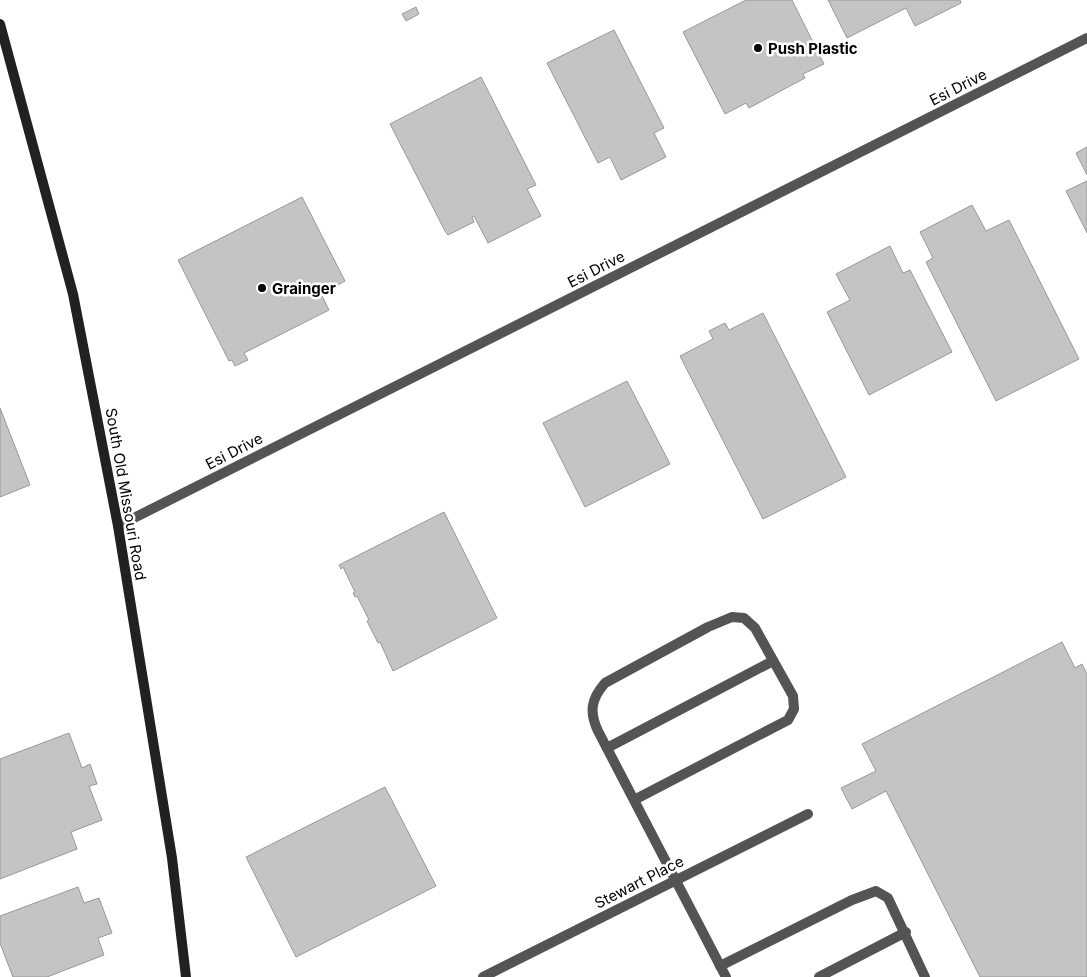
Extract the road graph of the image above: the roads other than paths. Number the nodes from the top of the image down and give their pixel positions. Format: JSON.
{"nodes":[{"id":1,"x":0,"y":24,"type":"edge"},
{"id":2,"x":1087,"y":38,"type":"edge"},
{"id":3,"x":118,"y":526,"type":"junction"},
{"id":4,"x":773,"y":661,"type":"junction"},
{"id":5,"x":607,"y":748,"type":"junction"},
{"id":6,"x":634,"y":800,"type":"junction"},
{"id":7,"x":808,"y":814,"type":"dead end"},
{"id":8,"x":675,"y":881,"type":"junction"},
{"id":9,"x":906,"y":932,"type":"junction"},
{"id":10,"x":720,"y":966,"type":"junction"},
{"id":11,"x":186,"y":977,"type":"edge"},
{"id":12,"x":483,"y":977,"type":"edge"},
{"id":13,"x":726,"y":977,"type":"edge"},
{"id":14,"x":819,"y":977,"type":"edge"},
{"id":15,"x":925,"y":977,"type":"edge"}],
"edges":[{"from":1,"to":3,"type":"main road","name":"South Old Missouri Road"},
{"from":2,"to":3,"type":"street","name":"Esi Drive"},
{"from":3,"to":11,"type":"main road","name":"South Old Missouri Road"},
{"from":4,"to":5,"type":"street"},
{"from":4,"to":5,"type":"street"},
{"from":4,"to":6,"type":"street"},
{"from":5,"to":6,"type":"street"},
{"from":6,"to":8,"type":"street"},
{"from":7,"to":8,"type":"street","name":"Stewart Place"},
{"from":8,"to":10,"type":"street"},
{"from":8,"to":12,"type":"street","name":"Stewart Place"},
{"from":9,"to":10,"type":"street"},
{"from":9,"to":14,"type":"street"},
{"from":9,"to":15,"type":"street"},
{"from":10,"to":13,"type":"street"}]}
